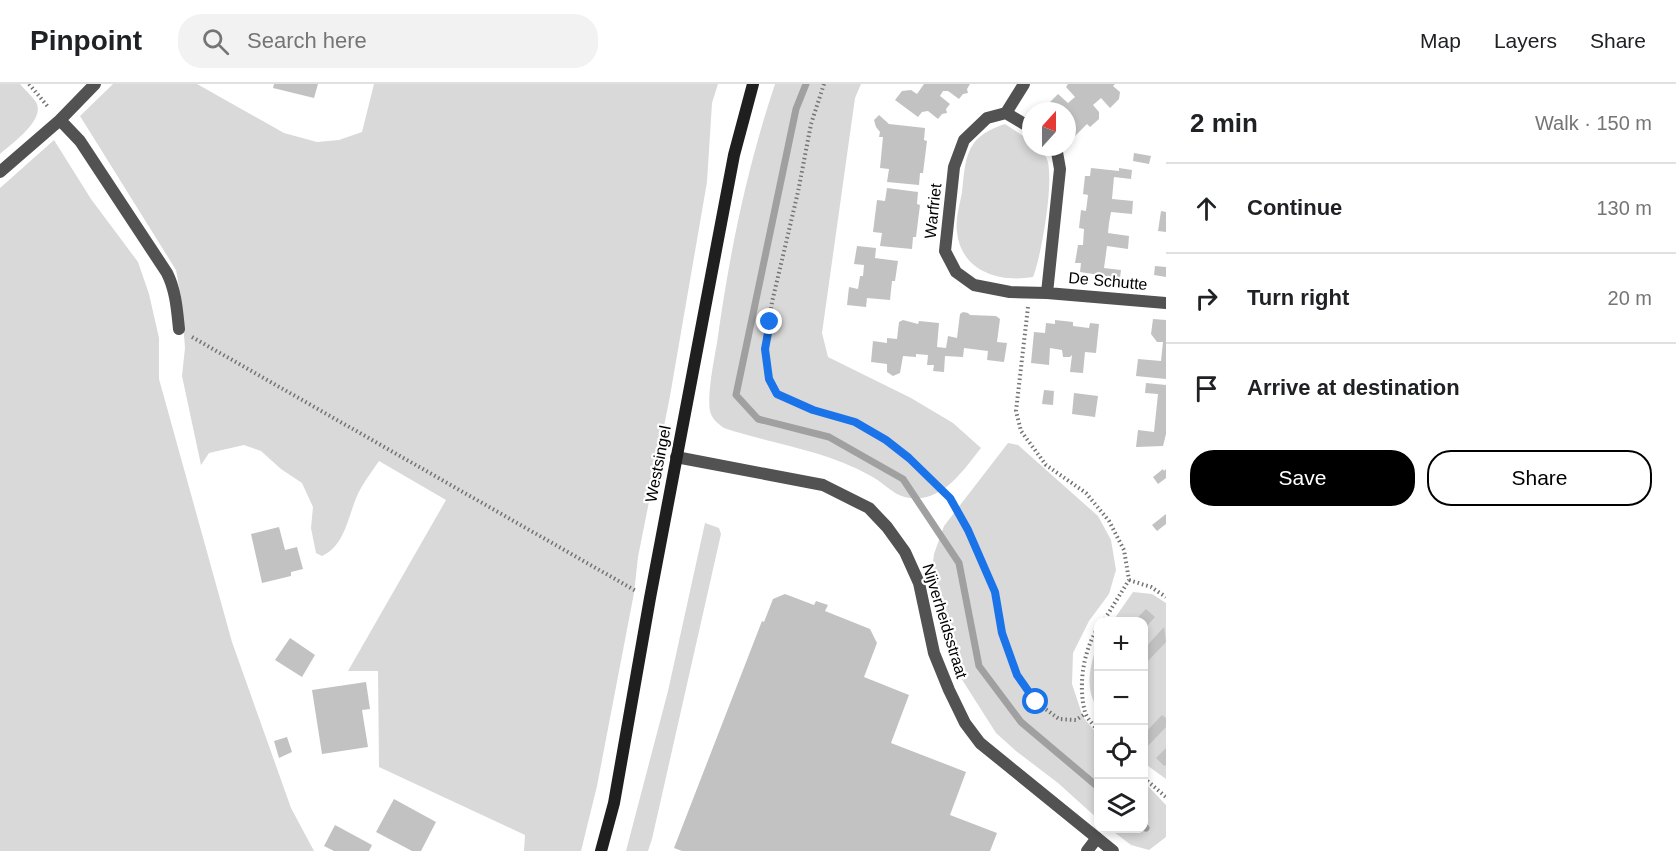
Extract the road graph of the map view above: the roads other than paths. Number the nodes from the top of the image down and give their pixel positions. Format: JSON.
{"nodes":[{"id":1,"x":95,"y":84,"type":"edge"},
{"id":2,"x":753,"y":84,"type":"edge"},
{"id":3,"x":1024,"y":84,"type":"edge"},
{"id":4,"x":1006,"y":113,"type":"junction"},
{"id":5,"x":60,"y":120,"type":"junction"},
{"id":6,"x":1022,"y":123,"type":"edge"},
{"id":7,"x":1057,"y":156,"type":"edge"},
{"id":8,"x":0,"y":172,"type":"edge"},
{"id":9,"x":1047,"y":293,"type":"junction"},
{"id":10,"x":1166,"y":303,"type":"edge"},
{"id":11,"x":179,"y":330,"type":"road end"},
{"id":12,"x":676,"y":457,"type":"junction"},
{"id":13,"x":1097,"y":838,"type":"junction"},
{"id":14,"x":601,"y":851,"type":"edge"},
{"id":15,"x":1087,"y":851,"type":"edge"},
{"id":16,"x":1113,"y":851,"type":"edge"}],
"edges":[{"from":1,"to":5,"type":"street"},
{"from":2,"to":12,"type":"main road","name":"Westsingel"},
{"from":3,"to":4,"type":"street"},
{"from":4,"to":6,"type":"street"},
{"from":4,"to":9,"type":"street","name":"Warfriet"},
{"from":5,"to":8,"type":"street"},
{"from":5,"to":11,"type":"street"},
{"from":7,"to":9,"type":"street"},
{"from":9,"to":10,"type":"street","name":"De Schutte"},
{"from":12,"to":13,"type":"street","name":"Nijverheidsstraat"},
{"from":12,"to":14,"type":"main road","name":"Westsingel"},
{"from":13,"to":15,"type":"street"},
{"from":13,"to":16,"type":"street","name":"Nijverheidsstraat"}]}
